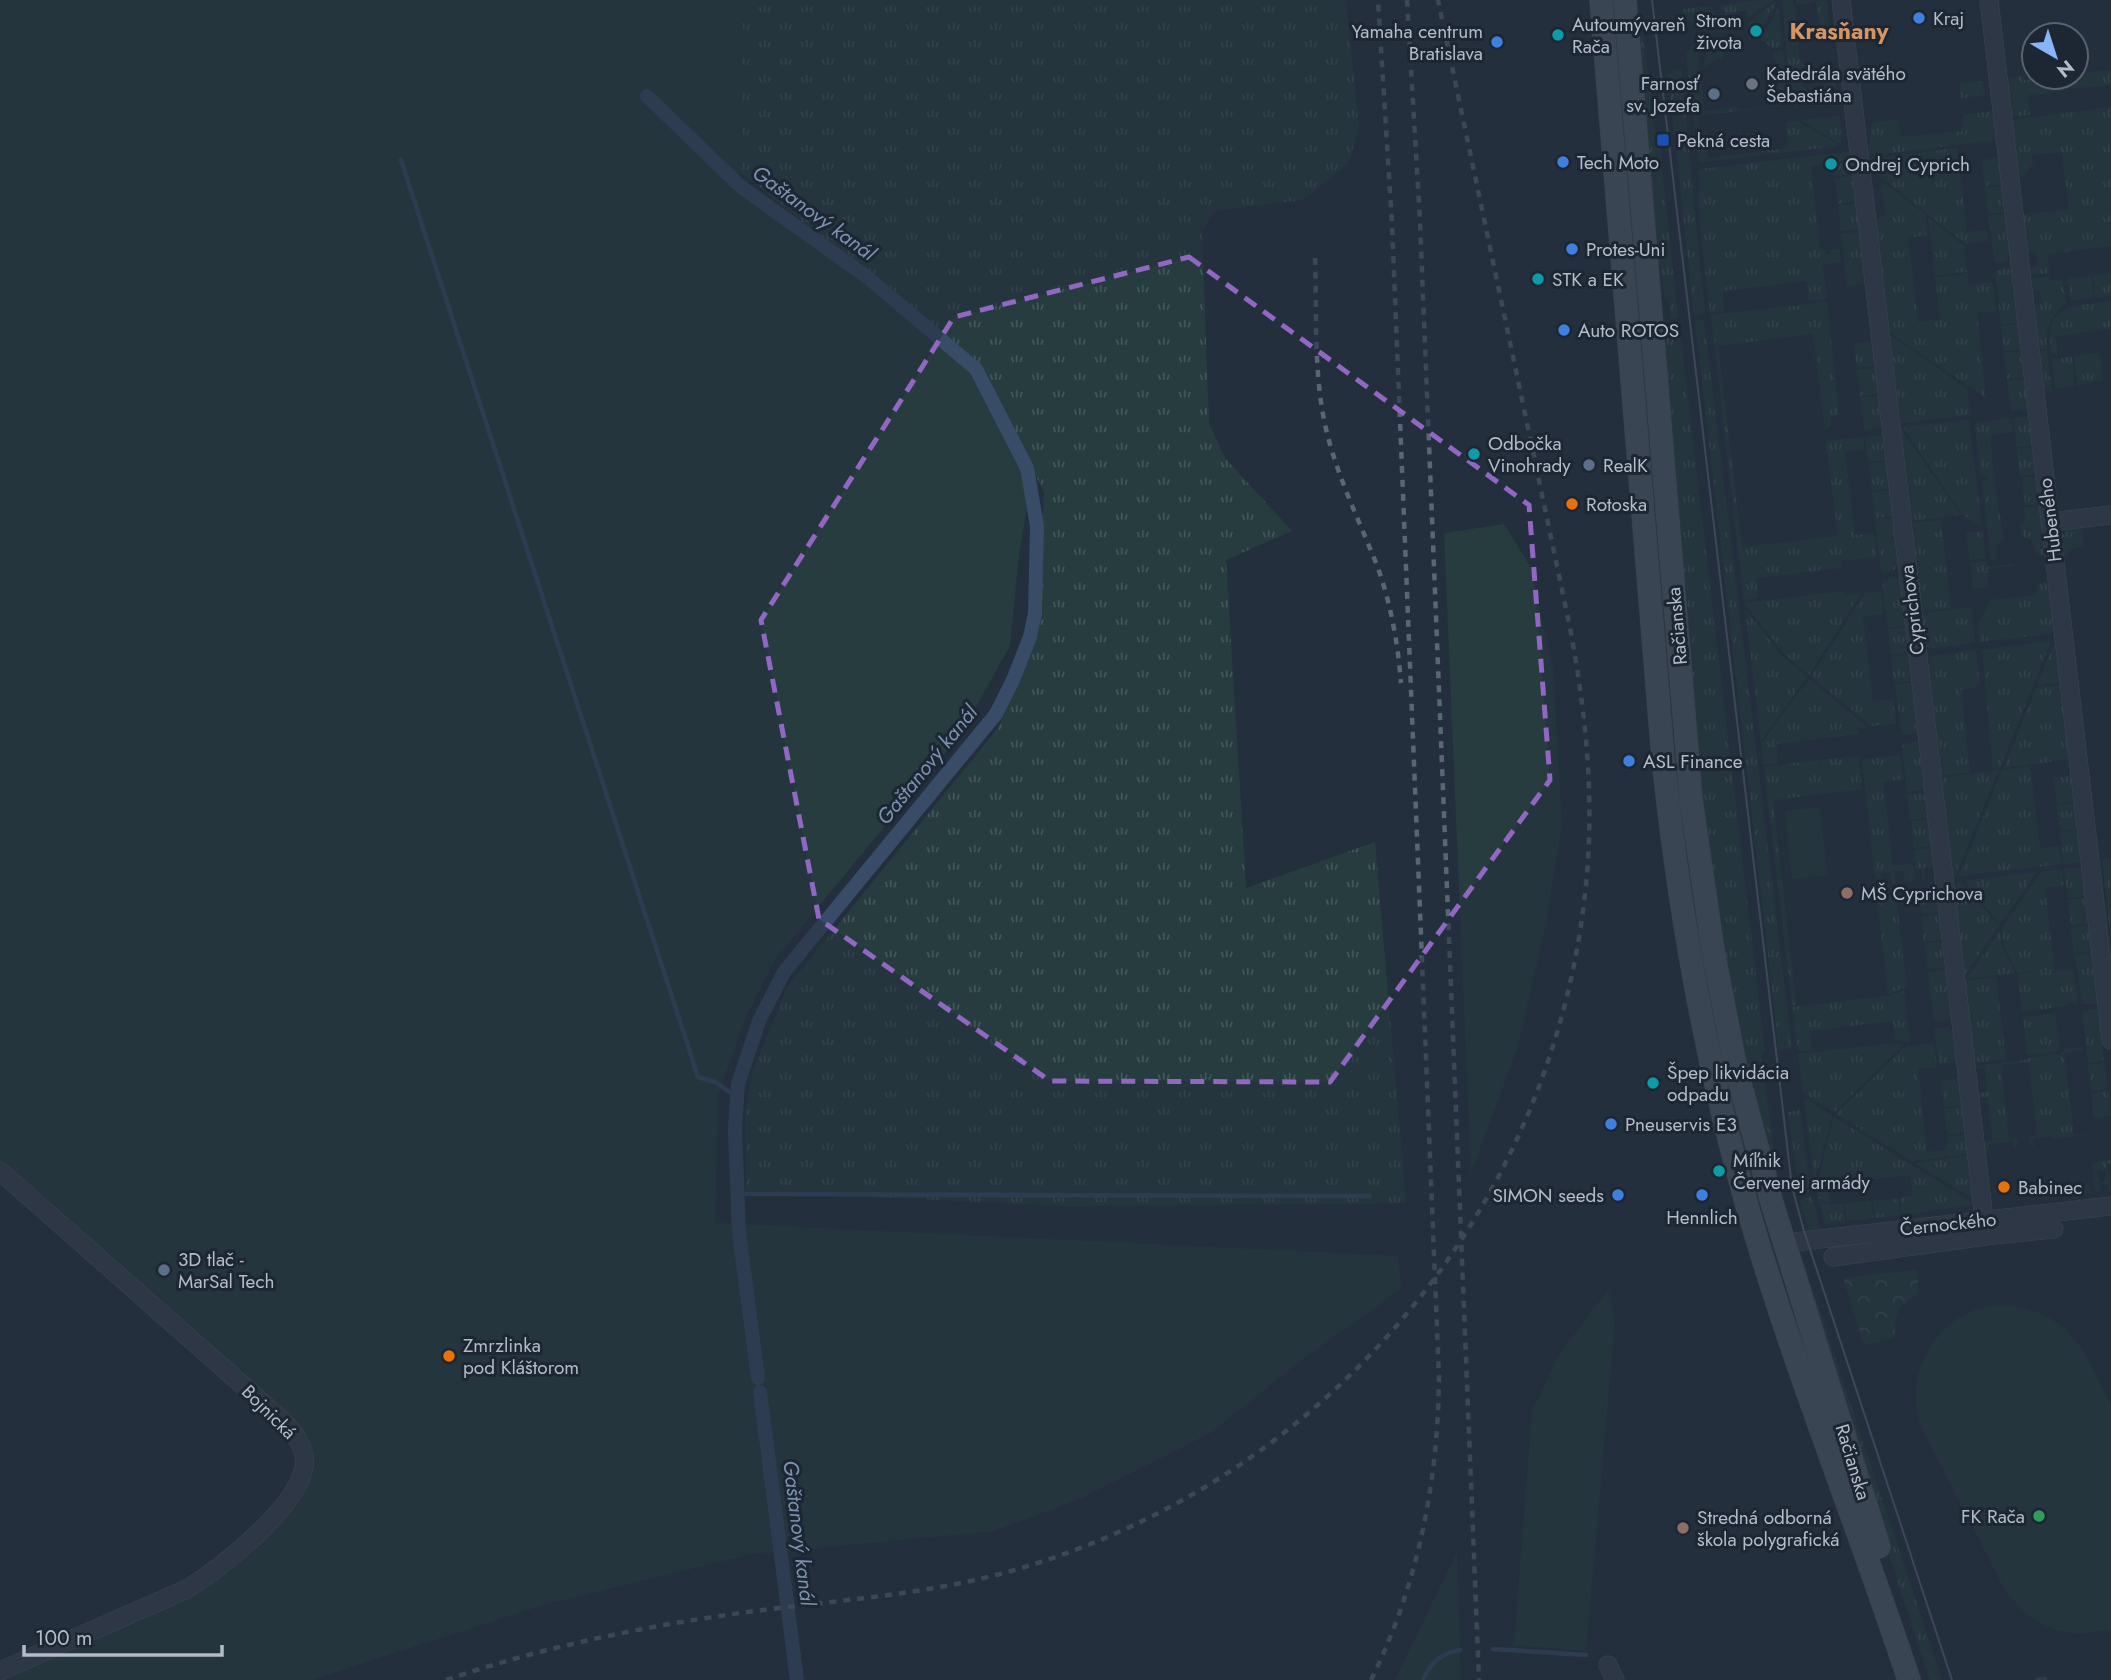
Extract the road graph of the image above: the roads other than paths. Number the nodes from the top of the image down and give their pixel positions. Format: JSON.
{"nodes":[{"id":1,"x":1617,"y":0,"type":"edge"},
{"id":2,"x":1625,"y":0,"type":"edge"},
{"id":3,"x":1841,"y":0,"type":"edge"},
{"id":4,"x":1989,"y":0,"type":"edge"},
{"id":5,"x":1602,"y":11,"type":"edge"},
{"id":6,"x":2111,"y":515,"type":"edge"},
{"id":7,"x":2050,"y":522,"type":"junction"},
{"id":8,"x":2111,"y":1040,"type":"edge"},
{"id":9,"x":0,"y":1171,"type":"edge"},
{"id":10,"x":2111,"y":1206,"type":"edge"},
{"id":11,"x":1985,"y":1228,"type":"junction"},
{"id":12,"x":2054,"y":1229,"type":"dead end"},
{"id":13,"x":1785,"y":1244,"type":"junction"},
{"id":14,"x":1759,"y":1248,"type":"junction"},
{"id":15,"x":1833,"y":1256,"type":"dead end"},
{"id":16,"x":0,"y":1671,"type":"edge"},
{"id":17,"x":1909,"y":1680,"type":"edge"},
{"id":18,"x":1922,"y":1680,"type":"edge"}],
"edges":[{"from":1,"to":5,"type":"main road","name":"Račianska"},
{"from":2,"to":13,"type":"main road","name":"Račianska"},
{"from":3,"to":11,"type":"street","name":"Cyprichova"},
{"from":4,"to":7,"type":"street","name":"Hubeného"},
{"from":5,"to":14,"type":"main road","name":"Račianska"},
{"from":6,"to":7,"type":"street"},
{"from":7,"to":8,"type":"street","name":"Hubeného"},
{"from":9,"to":16,"type":"street","name":"Bojnická"},
{"from":10,"to":11,"type":"street","name":"Černockého"},
{"from":11,"to":12,"type":"street"},
{"from":11,"to":13,"type":"street","name":"Černockého"},
{"from":11,"to":15,"type":"street"},
{"from":13,"to":14,"type":"main road"},
{"from":13,"to":18,"type":"main road","name":"Račianska"},
{"from":14,"to":17,"type":"main road","name":"Račianska"}]}
